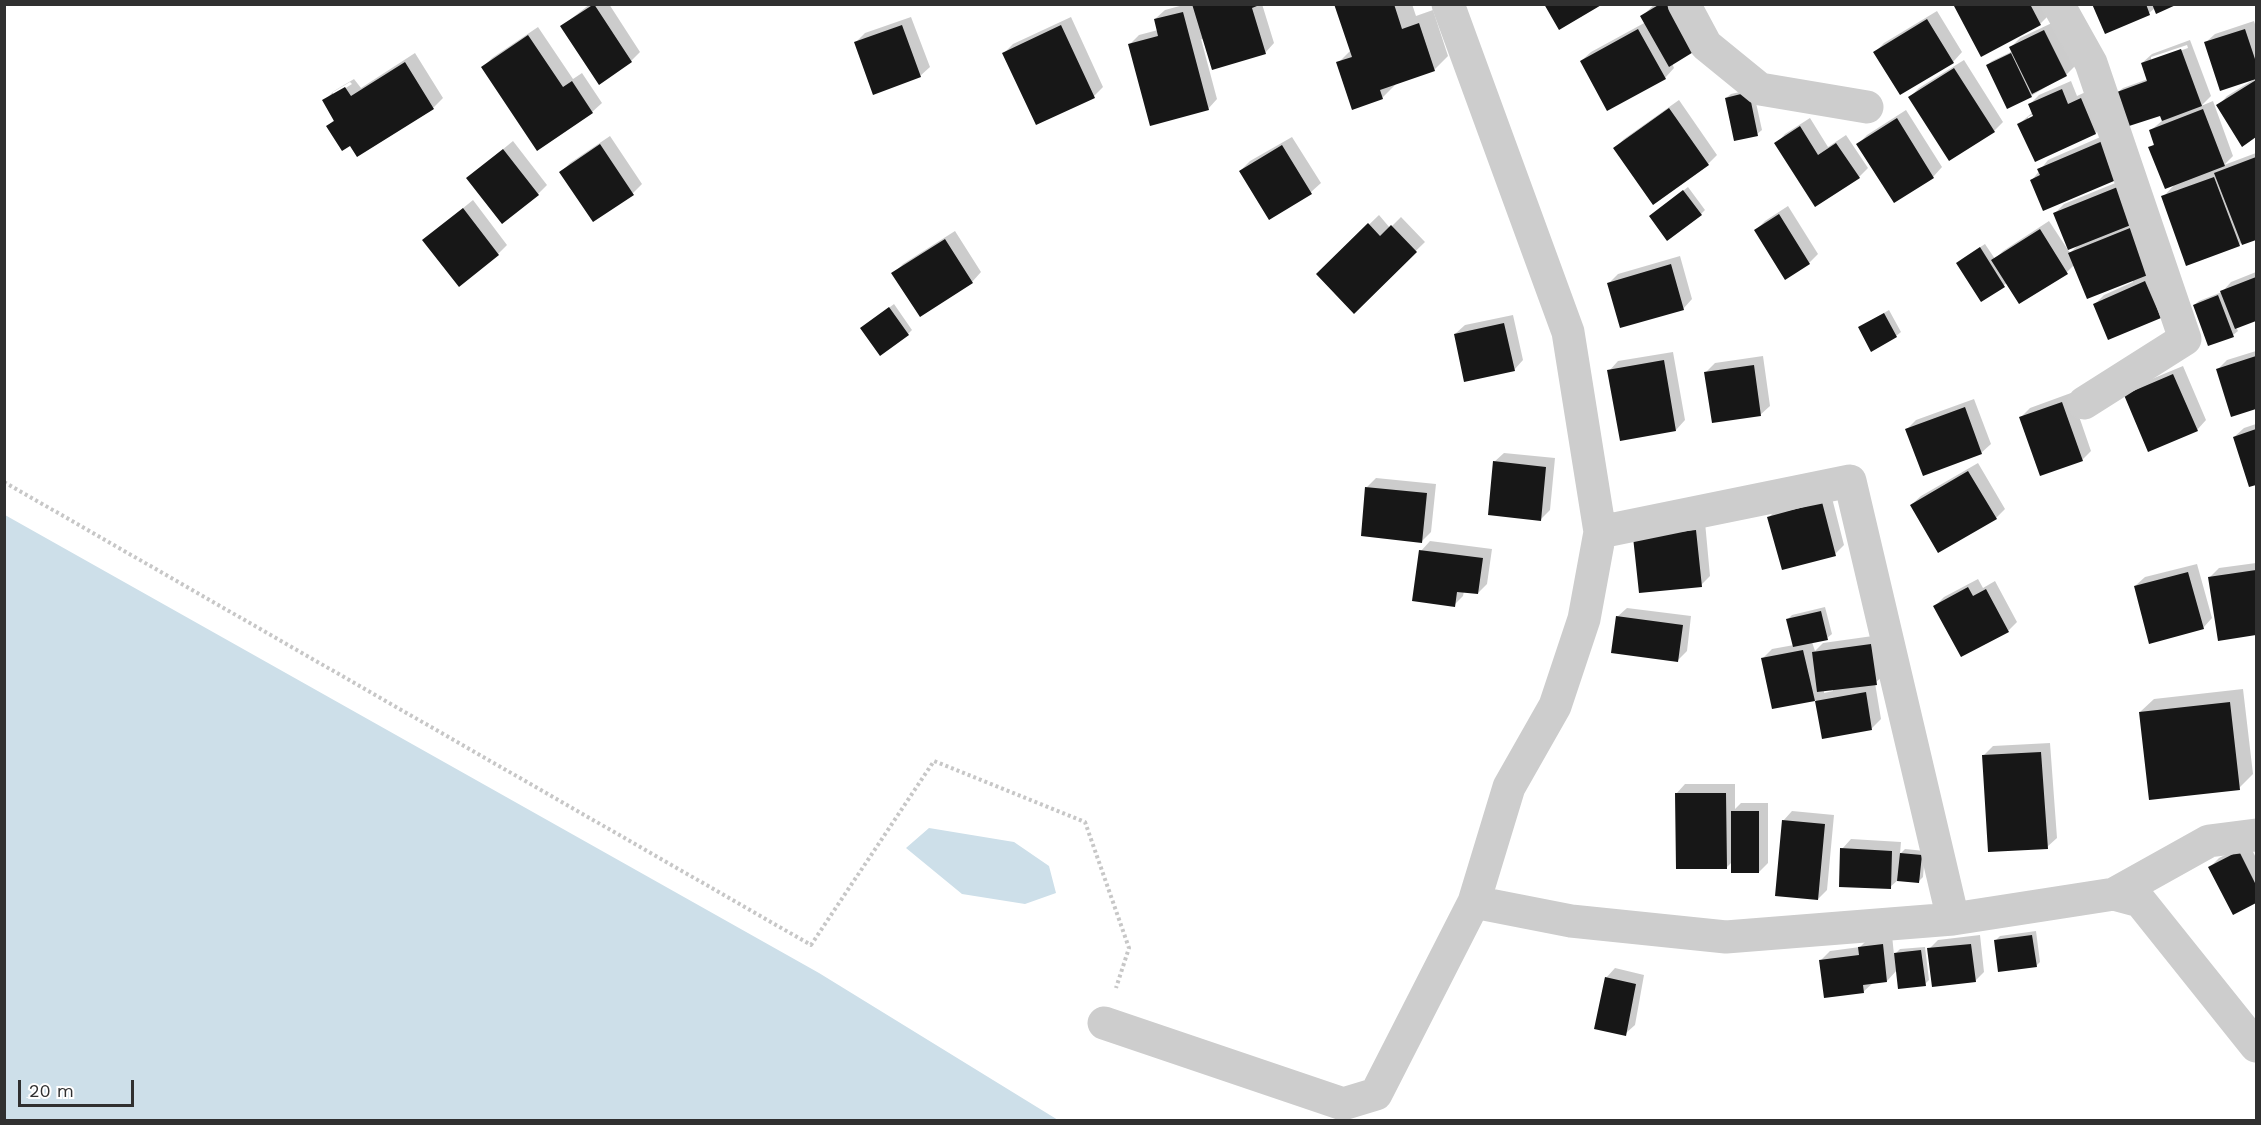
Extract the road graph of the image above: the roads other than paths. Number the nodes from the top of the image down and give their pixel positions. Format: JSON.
{"nodes":[{"id":1,"x":1448,"y":4,"type":"edge"},
{"id":2,"x":1684,"y":4,"type":"edge"},
{"id":3,"x":2058,"y":4,"type":"edge"},
{"id":4,"x":1867,"y":107,"type":"dead end"},
{"id":5,"x":2084,"y":403,"type":"dead end"},
{"id":6,"x":1600,"y":532,"type":"junction"},
{"id":7,"x":2256,"y":835,"type":"edge"},
{"id":8,"x":2114,"y":894,"type":"junction"},
{"id":9,"x":1474,"y":902,"type":"junction"},
{"id":10,"x":1953,"y":919,"type":"junction"},
{"id":11,"x":1104,"y":1023,"type":"road end"},
{"id":12,"x":2256,"y":1046,"type":"edge"}],
"edges":[{"from":1,"to":6,"type":"street"},
{"from":2,"to":4,"type":"street"},
{"from":3,"to":5,"type":"street"},
{"from":6,"to":9,"type":"street"},
{"from":6,"to":10,"type":"street"},
{"from":7,"to":8,"type":"street"},
{"from":8,"to":10,"type":"street"},
{"from":8,"to":12,"type":"street"},
{"from":9,"to":10,"type":"street"},
{"from":9,"to":11,"type":"street"}]}
